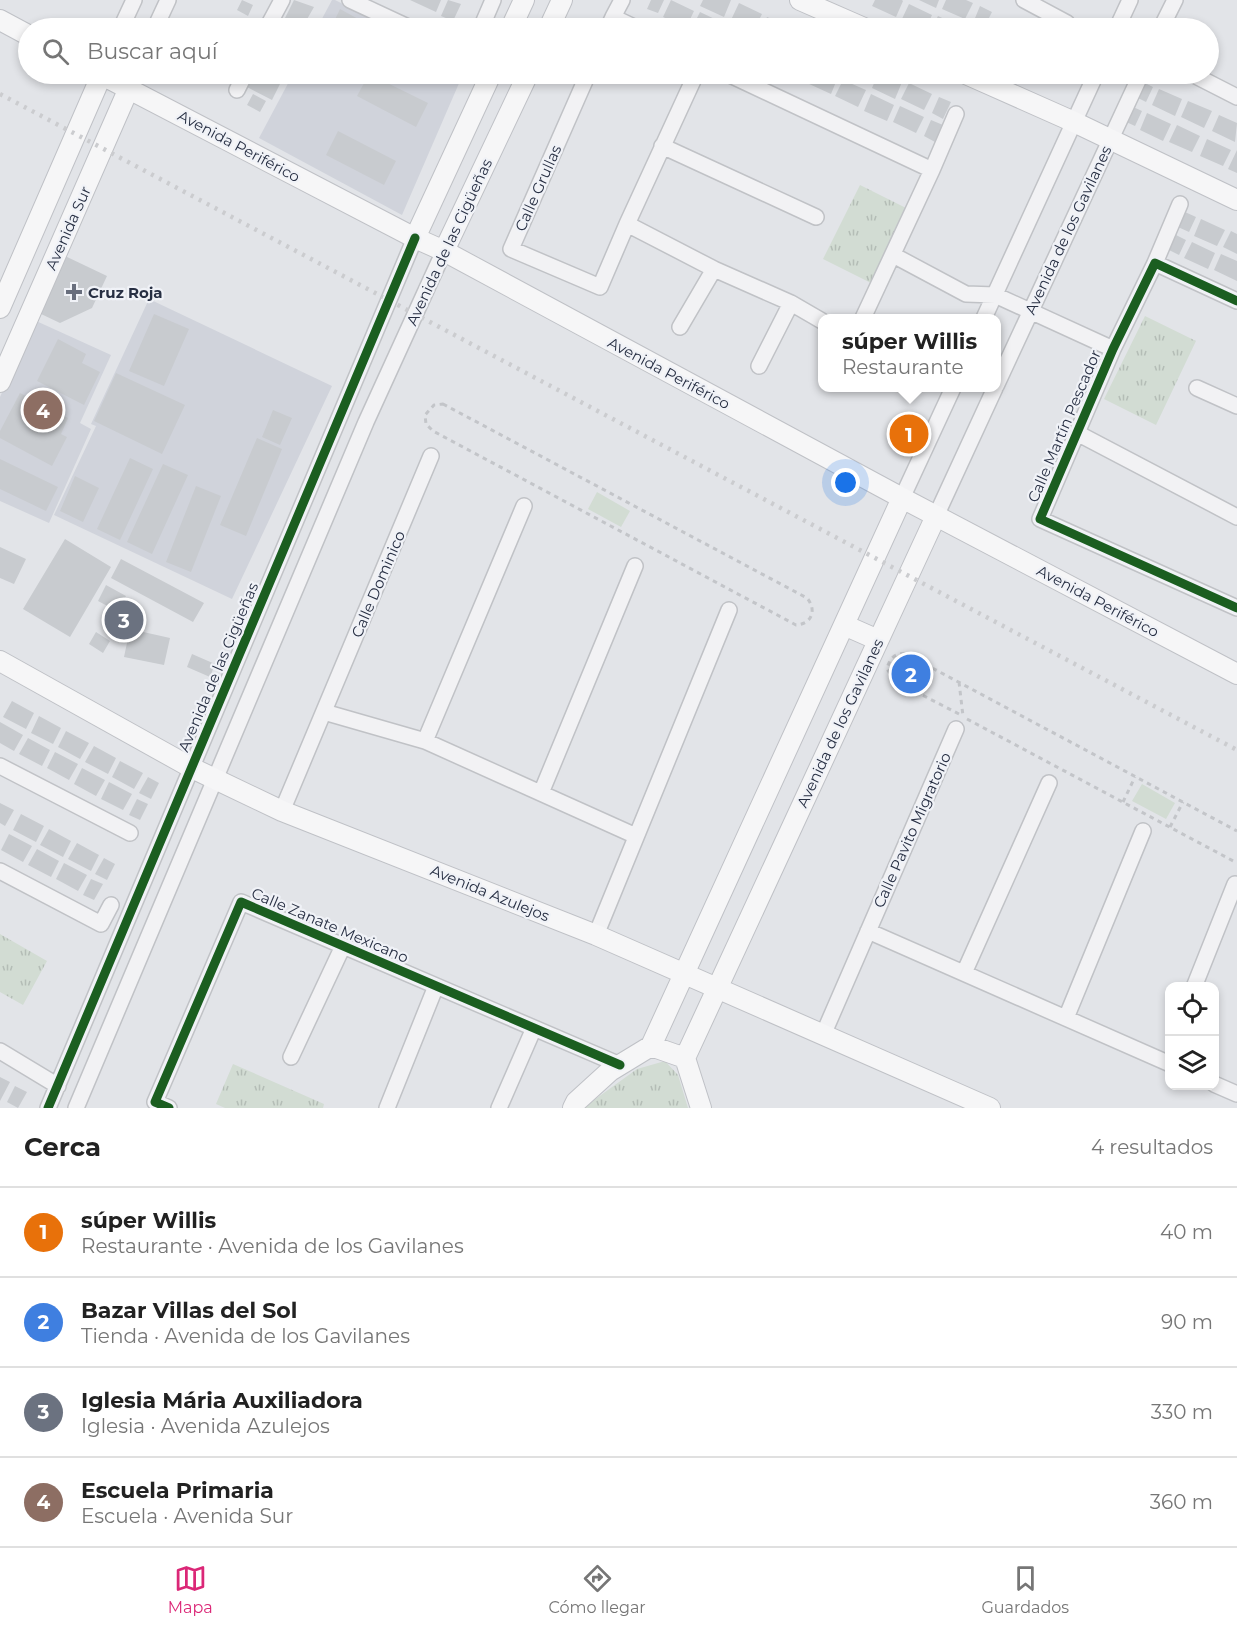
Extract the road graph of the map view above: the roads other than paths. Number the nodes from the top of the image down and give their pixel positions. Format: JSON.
{"nodes":[{"id":1,"x":134,"y":0,"type":"edge"},
{"id":2,"x":168,"y":0,"type":"edge"},
{"id":3,"x":282,"y":0,"type":"edge"},
{"id":4,"x":350,"y":0,"type":"edge"},
{"id":5,"x":493,"y":0,"type":"edge"},
{"id":6,"x":524,"y":0,"type":"edge"},
{"id":7,"x":562,"y":0,"type":"edge"},
{"id":8,"x":622,"y":0,"type":"edge"},
{"id":9,"x":800,"y":0,"type":"edge"},
{"id":10,"x":1024,"y":0,"type":"edge"},
{"id":11,"x":1130,"y":0,"type":"edge"},
{"id":12,"x":1174,"y":0,"type":"edge"},
{"id":13,"x":126,"y":18,"type":"edge"},
{"id":14,"x":160,"y":18,"type":"edge"},
{"id":15,"x":272,"y":18,"type":"edge"},
{"id":16,"x":389,"y":18,"type":"edge"},
{"id":17,"x":486,"y":18,"type":"edge"},
{"id":18,"x":516,"y":18,"type":"edge"},
{"id":19,"x":554,"y":18,"type":"edge"},
{"id":20,"x":613,"y":18,"type":"edge"},
{"id":21,"x":841,"y":18,"type":"edge"},
{"id":22,"x":1058,"y":18,"type":"edge"},
{"id":23,"x":1122,"y":18,"type":"edge"},
{"id":24,"x":1166,"y":18,"type":"edge"},
{"id":25,"x":0,"y":20,"type":"edge"},
{"id":26,"x":18,"y":30,"type":"edge"},
{"id":27,"x":97,"y":84,"type":"edge"},
{"id":28,"x":131,"y":84,"type":"edge"},
{"id":29,"x":137,"y":84,"type":"edge"},
{"id":30,"x":240,"y":84,"type":"edge"},
{"id":31,"x":485,"y":84,"type":"edge"},
{"id":32,"x":523,"y":84,"type":"edge"},
{"id":33,"x":584,"y":84,"type":"edge"},
{"id":34,"x":691,"y":84,"type":"edge"},
{"id":35,"x":749,"y":84,"type":"edge"},
{"id":36,"x":988,"y":84,"type":"edge"},
{"id":37,"x":1091,"y":84,"type":"edge"},
{"id":38,"x":1136,"y":84,"type":"edge"},
{"id":39,"x":1212,"y":84,"type":"edge"},
{"id":40,"x":237,"y":90,"type":"dead end"},
{"id":41,"x":1237,"y":97,"type":"edge"},
{"id":42,"x":956,"y":114,"type":"dead end"},
{"id":43,"x":1074,"y":122,"type":"junction"},
{"id":44,"x":1110,"y":139,"type":"junction"},
{"id":45,"x":662,"y":146,"type":"junction"},
{"id":46,"x":932,"y":170,"type":"junction"},
{"id":47,"x":1237,"y":200,"type":"edge"},
{"id":48,"x":1180,"y":204,"type":"dead end"},
{"id":49,"x":816,"y":217,"type":"dead end"},
{"id":50,"x":627,"y":224,"type":"junction"},
{"id":51,"x":415,"y":238,"type":"junction"},
{"id":52,"x":27,"y":246,"type":"junction"},
{"id":53,"x":444,"y":251,"type":"junction"},
{"id":54,"x":893,"y":255,"type":"junction"},
{"id":55,"x":54,"y":258,"type":"junction"},
{"id":56,"x":1155,"y":264,"type":"junction"},
{"id":57,"x":714,"y":269,"type":"junction"},
{"id":58,"x":995,"y":295,"type":"junction"},
{"id":59,"x":1237,"y":301,"type":"edge"},
{"id":60,"x":791,"y":303,"type":"junction"},
{"id":61,"x":0,"y":308,"type":"edge"},
{"id":62,"x":1031,"y":312,"type":"junction"},
{"id":63,"x":866,"y":314,"type":"edge"},
{"id":64,"x":986,"y":314,"type":"edge"},
{"id":65,"x":818,"y":319,"type":"edge"},
{"id":66,"x":680,"y":327,"type":"dead end"},
{"id":67,"x":1113,"y":349,"type":"junction"},
{"id":68,"x":759,"y":366,"type":"dead end"},
{"id":69,"x":1001,"y":376,"type":"edge"},
{"id":70,"x":0,"y":382,"type":"edge"},
{"id":71,"x":1197,"y":388,"type":"dead end"},
{"id":72,"x":950,"y":392,"type":"edge"},
{"id":73,"x":994,"y":392,"type":"edge"},
{"id":74,"x":1237,"y":406,"type":"edge"},
{"id":75,"x":1077,"y":433,"type":"junction"},
{"id":76,"x":431,"y":456,"type":"dead end"},
{"id":77,"x":902,"y":498,"type":"junction"},
{"id":78,"x":524,"y":506,"type":"dead end"},
{"id":79,"x":936,"y":516,"type":"junction"},
{"id":80,"x":1237,"y":517,"type":"edge"},
{"id":81,"x":635,"y":566,"type":"dead end"},
{"id":82,"x":1237,"y":608,"type":"edge"},
{"id":83,"x":729,"y":610,"type":"dead end"},
{"id":84,"x":844,"y":625,"type":"junction"},
{"id":85,"x":878,"y":640,"type":"junction"},
{"id":86,"x":0,"y":661,"type":"edge"},
{"id":87,"x":1237,"y":675,"type":"edge"},
{"id":88,"x":324,"y":712,"type":"junction"},
{"id":89,"x":959,"y":722,"type":"road end"},
{"id":90,"x":425,"y":741,"type":"junction"},
{"id":91,"x":0,"y":766,"type":"edge"},
{"id":92,"x":192,"y":768,"type":"junction"},
{"id":93,"x":216,"y":780,"type":"junction"},
{"id":94,"x":1049,"y":783,"type":"dead end"},
{"id":95,"x":541,"y":793,"type":"junction"},
{"id":96,"x":282,"y":811,"type":"junction"},
{"id":97,"x":1143,"y":831,"type":"dead end"},
{"id":98,"x":130,"y":833,"type":"dead end"},
{"id":99,"x":636,"y":836,"type":"junction"},
{"id":100,"x":0,"y":871,"type":"edge"},
{"id":101,"x":1236,"y":884,"type":"edge"},
{"id":102,"x":111,"y":905,"type":"dead end"},
{"id":103,"x":868,"y":931,"type":"junction"},
{"id":104,"x":596,"y":935,"type":"junction"},
{"id":105,"x":343,"y":946,"type":"junction"},
{"id":106,"x":964,"y":973,"type":"junction"},
{"id":107,"x":684,"y":974,"type":"junction"},
{"id":108,"x":1196,"y":982,"type":"edge"},
{"id":109,"x":436,"y":986,"type":"junction"},
{"id":110,"x":717,"y":988,"type":"junction"},
{"id":111,"x":1066,"y":1018,"type":"junction"},
{"id":112,"x":534,"y":1028,"type":"junction"},
{"id":113,"x":823,"y":1035,"type":"junction"},
{"id":114,"x":651,"y":1046,"type":"junction"},
{"id":115,"x":0,"y":1051,"type":"edge"},
{"id":116,"x":291,"y":1057,"type":"dead end"},
{"id":117,"x":1165,"y":1057,"type":"edge"},
{"id":118,"x":685,"y":1058,"type":"junction"},
{"id":119,"x":620,"y":1065,"type":"junction"},
{"id":120,"x":58,"y":1086,"type":"junction"},
{"id":121,"x":1219,"y":1086,"type":"edge"},
{"id":122,"x":1237,"y":1094,"type":"edge"},
{"id":123,"x":48,"y":1108,"type":"edge"},
{"id":124,"x":76,"y":1108,"type":"edge"},
{"id":125,"x":169,"y":1108,"type":"edge"},
{"id":126,"x":387,"y":1108,"type":"edge"},
{"id":127,"x":499,"y":1108,"type":"edge"},
{"id":128,"x":573,"y":1108,"type":"edge"},
{"id":129,"x":701,"y":1108,"type":"edge"},
{"id":130,"x":990,"y":1108,"type":"edge"}],
"edges":[{"from":1,"to":13,"type":"street"},
{"from":2,"to":14,"type":"street"},
{"from":3,"to":15,"type":"street"},
{"from":4,"to":16,"type":"street"},
{"from":5,"to":17,"type":"street"},
{"from":6,"to":18,"type":"main road"},
{"from":7,"to":19,"type":"main road"},
{"from":8,"to":20,"type":"street"},
{"from":9,"to":21,"type":"main road"},
{"from":10,"to":22,"type":"street"},
{"from":11,"to":23,"type":"street"},
{"from":12,"to":24,"type":"street"},
{"from":25,"to":26,"type":"main road"},
{"from":27,"to":52,"type":"main road","name":"Avenida Sur"},
{"from":28,"to":55,"type":"main road","name":"Avenida Sur"},
{"from":29,"to":51,"type":"main road","name":"Avenida Periférico"},
{"from":30,"to":40,"type":"street"},
{"from":31,"to":51,"type":"main road","name":"Avenida de las Cigüeñas"},
{"from":32,"to":53,"type":"main road","name":"Avenida de las Cigüeñas"},
{"from":33,"to":50,"type":"street","name":"Calle Grullas"},
{"from":34,"to":45,"type":"street","name":"Calle Grullas"},
{"from":35,"to":46,"type":"street"},
{"from":36,"to":43,"type":"main road"},
{"from":37,"to":43,"type":"street"},
{"from":38,"to":44,"type":"street","name":"Avenida de los Gavilanes"},
{"from":39,"to":41,"type":"street"},
{"from":42,"to":46,"type":"street"},
{"from":43,"to":44,"type":"main road"},
{"from":43,"to":58,"type":"street"},
{"from":44,"to":47,"type":"main road"},
{"from":44,"to":62,"type":"street","name":"Avenida de los Gavilanes"},
{"from":45,"to":49,"type":"street"},
{"from":45,"to":50,"type":"street","name":"Calle Grullas"},
{"from":46,"to":54,"type":"street"},
{"from":48,"to":56,"type":"street","name":"Calle Martín Pescador"},
{"from":50,"to":57,"type":"street"},
{"from":51,"to":53,"type":"main road","name":"Avenida Periférico"},
{"from":51,"to":92,"type":"street","name":"Avenida de las Cigüeñas"},
{"from":52,"to":55,"type":"main road"},
{"from":52,"to":61,"type":"main road","name":"Avenida Sur"},
{"from":53,"to":77,"type":"main road","name":"Avenida Periférico"},
{"from":53,"to":93,"type":"street","name":"Avenida de las Cigüeñas"},
{"from":54,"to":58,"type":"street"},
{"from":54,"to":63,"type":"street"},
{"from":55,"to":70,"type":"main road","name":"Avenida Sur"},
{"from":56,"to":59,"type":"street"},
{"from":56,"to":67,"type":"street","name":"Calle Martín Pescador"},
{"from":57,"to":60,"type":"street"},
{"from":57,"to":66,"type":"street"},
{"from":58,"to":62,"type":"street","name":"Calle Martín Pescador"},
{"from":58,"to":64,"type":"street"},
{"from":60,"to":65,"type":"street"},
{"from":60,"to":68,"type":"street"},
{"from":62,"to":67,"type":"street","name":"Calle Martín Pescador"},
{"from":62,"to":69,"type":"street","name":"Avenida de los Gavilanes"},
{"from":67,"to":75,"type":"street","name":"Calle Martín Pescador"},
{"from":71,"to":74,"type":"street"},
{"from":72,"to":77,"type":"street"},
{"from":73,"to":79,"type":"street","name":"Avenida de los Gavilanes"},
{"from":75,"to":80,"type":"street"},
{"from":75,"to":82,"type":"street","name":"Calle Martín Pescador"},
{"from":76,"to":88,"type":"street","name":"Calle Dominico"},
{"from":77,"to":79,"type":"main road","name":"Avenida Periférico"},
{"from":77,"to":84,"type":"main road"},
{"from":78,"to":90,"type":"street"},
{"from":79,"to":85,"type":"main road","name":"Avenida de los Gavilanes"},
{"from":79,"to":87,"type":"main road","name":"Avenida Periférico"},
{"from":81,"to":95,"type":"street"},
{"from":83,"to":99,"type":"street"},
{"from":84,"to":85,"type":"main road"},
{"from":84,"to":107,"type":"main road"},
{"from":85,"to":110,"type":"main road","name":"Avenida de los Gavilanes"},
{"from":86,"to":92,"type":"main road","name":"Avenida Azulejos"},
{"from":88,"to":90,"type":"street"},
{"from":88,"to":96,"type":"street","name":"Calle Dominico"},
{"from":89,"to":103,"type":"street","name":"Calle Pavito Migratorio"},
{"from":90,"to":95,"type":"street"},
{"from":91,"to":98,"type":"street"},
{"from":92,"to":93,"type":"main road","name":"Avenida Azulejos"},
{"from":92,"to":120,"type":"street","name":"Avenida de las Cigüeñas"},
{"from":93,"to":96,"type":"main road","name":"Avenida Azulejos"},
{"from":93,"to":124,"type":"street","name":"Avenida de las Cigüeñas"},
{"from":94,"to":106,"type":"street"},
{"from":95,"to":99,"type":"street"},
{"from":96,"to":104,"type":"main road","name":"Avenida Azulejos"},
{"from":97,"to":111,"type":"street"},
{"from":99,"to":104,"type":"street"},
{"from":100,"to":102,"type":"street"},
{"from":101,"to":108,"type":"street"},
{"from":103,"to":106,"type":"street"},
{"from":103,"to":113,"type":"street","name":"Calle Pavito Migratorio"},
{"from":104,"to":107,"type":"main road","name":"Avenida Azulejos"},
{"from":105,"to":109,"type":"street","name":"Calle Zanate Mexicano"},
{"from":105,"to":116,"type":"street"},
{"from":105,"to":125,"type":"street","name":"Calle Zanate Mexicano"},
{"from":106,"to":111,"type":"street"},
{"from":107,"to":110,"type":"main road","name":"Avenida Azulejos"},
{"from":107,"to":114,"type":"main road"},
{"from":109,"to":112,"type":"street","name":"Calle Zanate Mexicano"},
{"from":109,"to":126,"type":"street"},
{"from":110,"to":113,"type":"main road","name":"Avenida Azulejos"},
{"from":110,"to":118,"type":"main road","name":"Avenida de los Gavilanes"},
{"from":111,"to":117,"type":"street"},
{"from":112,"to":119,"type":"street","name":"Calle Zanate Mexicano"},
{"from":112,"to":127,"type":"street"},
{"from":113,"to":130,"type":"main road","name":"Avenida Azulejos"},
{"from":114,"to":118,"type":"main road"},
{"from":114,"to":119,"type":"main road"},
{"from":115,"to":120,"type":"street"},
{"from":118,"to":129,"type":"main road"},
{"from":119,"to":128,"type":"main road"},
{"from":120,"to":123,"type":"street","name":"Avenida de las Cigüeñas"},
{"from":121,"to":122,"type":"street"}]}
